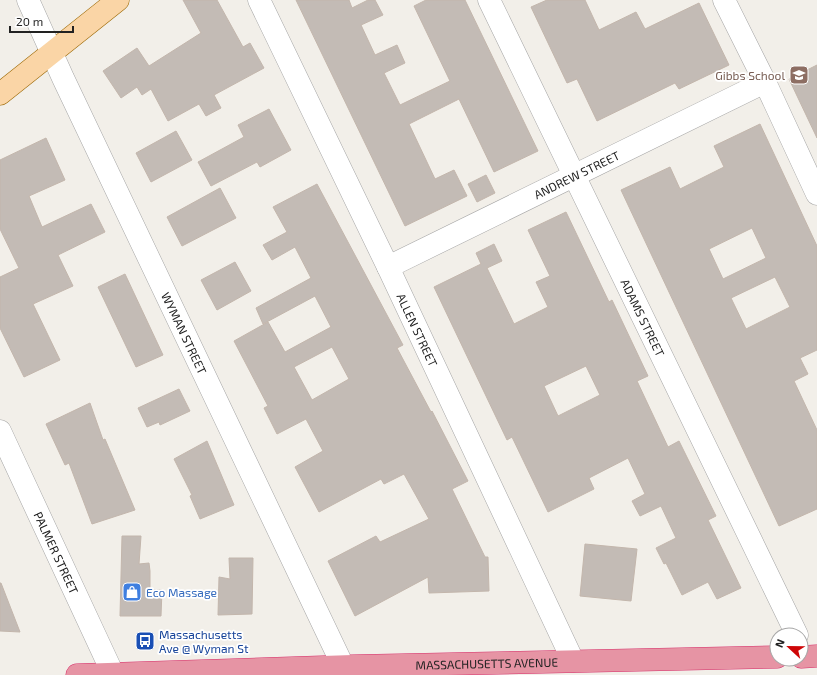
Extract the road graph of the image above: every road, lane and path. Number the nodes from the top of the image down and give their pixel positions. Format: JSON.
{"nodes":[{"id":1,"x":28,"y":0,"type":"edge"},
{"id":2,"x":118,"y":0,"type":"edge"},
{"id":3,"x":259,"y":0,"type":"edge"},
{"id":4,"x":489,"y":0,"type":"edge"},
{"id":5,"x":724,"y":0,"type":"edge"},
{"id":6,"x":52,"y":54,"type":"junction"},
{"id":7,"x":765,"y":82,"type":"junction"},
{"id":8,"x":0,"y":94,"type":"edge"},
{"id":9,"x":575,"y":175,"type":"junction"},
{"id":10,"x":817,"y":194,"type":"edge"},
{"id":11,"x":388,"y":267,"type":"junction"},
{"id":12,"x":0,"y":431,"type":"edge"},
{"id":13,"x":793,"y":627,"type":"edge"},
{"id":14,"x":769,"y":657,"type":"edge"},
{"id":15,"x":572,"y":661,"type":"junction"},
{"id":16,"x":343,"y":666,"type":"junction"},
{"id":17,"x":510,"y":669,"type":"edge"},
{"id":18,"x":281,"y":672,"type":"edge"},
{"id":19,"x":113,"y":674,"type":"junction"},
{"id":20,"x":77,"y":675,"type":"edge"}],
"edges":[{"from":1,"to":6,"type":"street","name":"WYMAN STREET"},
{"from":2,"to":6,"type":"main road"},
{"from":3,"to":11,"type":"street","name":"ALLEN STREET"},
{"from":4,"to":9,"type":"street","name":"ADAMS STREET"},
{"from":5,"to":7,"type":"street"},
{"from":6,"to":8,"type":"main road"},
{"from":6,"to":16,"type":"street","name":"WYMAN STREET"},
{"from":7,"to":9,"type":"street","name":"ANDREW STREET"},
{"from":7,"to":10,"type":"street"},
{"from":9,"to":11,"type":"street","name":"ANDREW STREET"},
{"from":9,"to":13,"type":"street","name":"ADAMS STREET"},
{"from":11,"to":15,"type":"street","name":"ALLEN STREET"},
{"from":12,"to":19,"type":"street","name":"PALMER STREET"},
{"from":14,"to":15,"type":"highway","name":"MASSACHUSETTS AVENUE"},
{"from":15,"to":17,"type":"highway","name":"MASSACHUSETTS AVENUE"},
{"from":16,"to":17,"type":"highway","name":"MASSACHUSETTS AVENUE"},
{"from":16,"to":18,"type":"highway","name":"MASSACHUSETTS AVENUE"},
{"from":18,"to":19,"type":"highway","name":"MASSACHUSETTS AVENUE"},
{"from":19,"to":20,"type":"highway","name":"MASSACHUSETTS AVENUE"}]}
